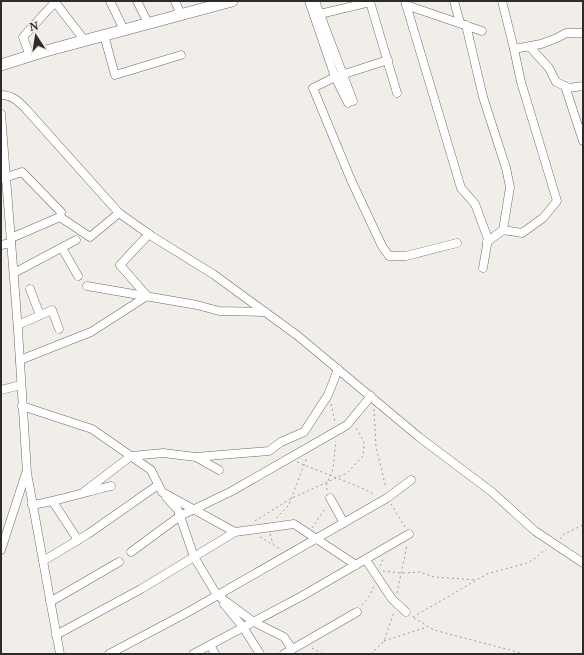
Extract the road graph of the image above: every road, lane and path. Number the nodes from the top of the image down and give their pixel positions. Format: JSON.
{"nodes":[{"id":1,"x":110,"y":1,"type":"edge"},
{"id":2,"x":137,"y":1,"type":"edge"},
{"id":3,"x":175,"y":1,"type":"edge"},
{"id":4,"x":232,"y":1,"type":"edge"},
{"id":5,"x":309,"y":1,"type":"edge"},
{"id":6,"x":315,"y":1,"type":"edge"},
{"id":7,"x":454,"y":1,"type":"edge"},
{"id":8,"x":56,"y":2,"type":"edge"},
{"id":9,"x":405,"y":3,"type":"edge"},
{"id":10,"x":500,"y":3,"type":"edge"},
{"id":11,"x":199,"y":5,"type":"edge"},
{"id":12,"x":320,"y":14,"type":"junction"},
{"id":13,"x":181,"y":15,"type":"junction"},
{"id":14,"x":148,"y":24,"type":"junction"},
{"id":15,"x":463,"y":24,"type":"junction"},
{"id":16,"x":124,"y":30,"type":"junction"},
{"id":17,"x":482,"y":31,"type":"dead end"},
{"id":18,"x":583,"y":33,"type":"edge"},
{"id":19,"x":104,"y":35,"type":"junction"},
{"id":20,"x":85,"y":40,"type":"junction"},
{"id":21,"x":530,"y":46,"type":"junction"},
{"id":22,"x":514,"y":49,"type":"junction"},
{"id":23,"x":181,"y":55,"type":"dead end"},
{"id":24,"x":30,"y":56,"type":"junction"},
{"id":25,"x":388,"y":60,"type":"junction"},
{"id":26,"x":1,"y":65,"type":"edge"},
{"id":27,"x":339,"y":76,"type":"junction"},
{"id":28,"x":565,"y":86,"type":"junction"},
{"id":29,"x":583,"y":86,"type":"edge"},
{"id":30,"x":397,"y":93,"type":"dead end"},
{"id":31,"x":1,"y":95,"type":"edge"},
{"id":32,"x":351,"y":102,"type":"dead end"},
{"id":33,"x":1,"y":114,"type":"edge"},
{"id":34,"x":583,"y":141,"type":"edge"},
{"id":35,"x":2,"y":178,"type":"edge"},
{"id":36,"x":119,"y":213,"type":"junction"},
{"id":37,"x":60,"y":217,"type":"junction"},
{"id":38,"x":504,"y":230,"type":"junction"},
{"id":39,"x":149,"y":234,"type":"junction"},
{"id":40,"x":11,"y":240,"type":"junction"},
{"id":41,"x":76,"y":240,"type":"dead end"},
{"id":42,"x":487,"y":242,"type":"junction"},
{"id":43,"x":457,"y":243,"type":"dead end"},
{"id":44,"x":1,"y":245,"type":"edge"},
{"id":45,"x":62,"y":248,"type":"junction"},
{"id":46,"x":483,"y":268,"type":"dead end"},
{"id":47,"x":14,"y":273,"type":"junction"},
{"id":48,"x":78,"y":276,"type":"dead end"},
{"id":49,"x":87,"y":286,"type":"dead end"},
{"id":50,"x":30,"y":289,"type":"dead end"},
{"id":51,"x":147,"y":296,"type":"junction"},
{"id":52,"x":265,"y":312,"type":"junction"},
{"id":53,"x":40,"y":316,"type":"junction"},
{"id":54,"x":18,"y":325,"type":"junction"},
{"id":55,"x":59,"y":329,"type":"dead end"},
{"id":56,"x":20,"y":360,"type":"junction"},
{"id":57,"x":338,"y":369,"type":"junction"},
{"id":58,"x":21,"y":385,"type":"junction"},
{"id":59,"x":1,"y":390,"type":"edge"},
{"id":60,"x":328,"y":395,"type":"junction"},
{"id":61,"x":371,"y":396,"type":"junction"},
{"id":62,"x":378,"y":402,"type":"junction"},
{"id":63,"x":22,"y":406,"type":"junction"},
{"id":64,"x":351,"y":420,"type":"junction"},
{"id":65,"x":337,"y":431,"type":"junction"},
{"id":66,"x":312,"y":445,"type":"junction"},
{"id":67,"x":130,"y":456,"type":"junction"},
{"id":68,"x":196,"y":457,"type":"junction"},
{"id":69,"x":288,"y":458,"type":"junction"},
{"id":70,"x":304,"y":465,"type":"junction"},
{"id":71,"x":219,"y":470,"type":"dead end"},
{"id":72,"x":26,"y":473,"type":"junction"},
{"id":73,"x":330,"y":476,"type":"junction"},
{"id":74,"x":335,"y":478,"type":"junction"},
{"id":75,"x":411,"y":480,"type":"dead end"},
{"id":76,"x":328,"y":482,"type":"junction"},
{"id":77,"x":111,"y":486,"type":"dead end"},
{"id":78,"x":160,"y":488,"type":"junction"},
{"id":79,"x":85,"y":491,"type":"junction"},
{"id":80,"x":328,"y":498,"type":"junction"},
{"id":81,"x":290,"y":499,"type":"junction"},
{"id":82,"x":385,"y":499,"type":"junction"},
{"id":83,"x":53,"y":502,"type":"junction"},
{"id":84,"x":32,"y":505,"type":"junction"},
{"id":85,"x":194,"y":510,"type":"junction"},
{"id":86,"x":180,"y":516,"type":"junction"},
{"id":87,"x":344,"y":523,"type":"junction"},
{"id":88,"x":583,"y":525,"type":"edge"},
{"id":89,"x":270,"y":526,"type":"junction"},
{"id":90,"x":248,"y":530,"type":"junction"},
{"id":91,"x":235,"y":532,"type":"junction"},
{"id":92,"x":309,"y":532,"type":"junction"},
{"id":93,"x":409,"y":534,"type":"junction"},
{"id":94,"x":316,"y":539,"type":"junction"},
{"id":95,"x":78,"y":540,"type":"junction"},
{"id":96,"x":555,"y":543,"type":"junction"},
{"id":97,"x":2,"y":545,"type":"edge"},
{"id":98,"x":274,"y":545,"type":"junction"},
{"id":99,"x":131,"y":552,"type":"dead end"},
{"id":100,"x":289,"y":554,"type":"junction"},
{"id":101,"x":194,"y":557,"type":"junction"},
{"id":102,"x":366,"y":560,"type":"junction"},
{"id":103,"x":43,"y":561,"type":"junction"},
{"id":104,"x":119,"y":562,"type":"dead end"},
{"id":105,"x":583,"y":563,"type":"edge"},
{"id":106,"x":356,"y":565,"type":"junction"},
{"id":107,"x":371,"y":568,"type":"junction"},
{"id":108,"x":401,"y":573,"type":"junction"},
{"id":109,"x":478,"y":580,"type":"junction"},
{"id":110,"x":217,"y":595,"type":"junction"},
{"id":111,"x":50,"y":602,"type":"junction"},
{"id":112,"x":397,"y":604,"type":"junction"},
{"id":113,"x":357,"y":612,"type":"dead end"},
{"id":114,"x":406,"y":612,"type":"joint"},
{"id":115,"x":413,"y":617,"type":"junction"},
{"id":116,"x":254,"y":622,"type":"junction"},
{"id":117,"x":428,"y":626,"type":"junction"},
{"id":118,"x":243,"y":627,"type":"junction"},
{"id":119,"x":56,"y":635,"type":"junction"},
{"id":120,"x":384,"y":641,"type":"junction"},
{"id":121,"x":302,"y":643,"type":"junction"},
{"id":122,"x":210,"y":645,"type":"junction"},
{"id":123,"x":292,"y":649,"type":"junction"},
{"id":124,"x":60,"y":654,"type":"edge"},
{"id":125,"x":109,"y":654,"type":"edge"},
{"id":126,"x":193,"y":654,"type":"edge"},
{"id":127,"x":215,"y":654,"type":"edge"},
{"id":128,"x":260,"y":654,"type":"edge"},
{"id":129,"x":284,"y":654,"type":"edge"},
{"id":130,"x":323,"y":654,"type":"edge"},
{"id":131,"x":371,"y":654,"type":"edge"},
{"id":132,"x":525,"y":654,"type":"edge"}],
"edges":[{"from":1,"to":16,"type":"street"},
{"from":2,"to":14,"type":"street"},
{"from":3,"to":13,"type":"street"},
{"from":4,"to":11,"type":"main road"},
{"from":5,"to":27,"type":"street"},
{"from":6,"to":12,"type":"street"},
{"from":7,"to":15,"type":"street"},
{"from":8,"to":20,"type":"street"},
{"from":8,"to":24,"type":"street"},
{"from":9,"to":15,"type":"street"},
{"from":9,"to":42,"type":"street"},
{"from":10,"to":22,"type":"street"},
{"from":11,"to":13,"type":"main road"},
{"from":12,"to":25,"type":"street"},
{"from":12,"to":27,"type":"street"},
{"from":13,"to":14,"type":"main road"},
{"from":14,"to":16,"type":"main road"},
{"from":15,"to":17,"type":"street"},
{"from":15,"to":38,"type":"street"},
{"from":16,"to":19,"type":"main road"},
{"from":18,"to":21,"type":"street"},
{"from":19,"to":20,"type":"main road"},
{"from":19,"to":23,"type":"street"},
{"from":20,"to":24,"type":"main road"},
{"from":21,"to":22,"type":"street"},
{"from":21,"to":28,"type":"street"},
{"from":22,"to":38,"type":"street"},
{"from":24,"to":26,"type":"main road"},
{"from":25,"to":27,"type":"street"},
{"from":25,"to":30,"type":"street"},
{"from":27,"to":32,"type":"street"},
{"from":27,"to":43,"type":"street"},
{"from":28,"to":29,"type":"street"},
{"from":28,"to":34,"type":"street"},
{"from":31,"to":36,"type":"street"},
{"from":33,"to":35,"type":"street"},
{"from":35,"to":37,"type":"street"},
{"from":35,"to":40,"type":"street"},
{"from":36,"to":37,"type":"street"},
{"from":36,"to":39,"type":"street"},
{"from":37,"to":40,"type":"street"},
{"from":38,"to":42,"type":"street"},
{"from":39,"to":51,"type":"street"},
{"from":39,"to":52,"type":"street"},
{"from":40,"to":44,"type":"street"},
{"from":40,"to":47,"type":"street"},
{"from":41,"to":45,"type":"street"},
{"from":42,"to":46,"type":"street"},
{"from":45,"to":47,"type":"street"},
{"from":45,"to":48,"type":"street"},
{"from":47,"to":54,"type":"street"},
{"from":49,"to":51,"type":"street"},
{"from":50,"to":53,"type":"street"},
{"from":51,"to":52,"type":"street"},
{"from":51,"to":56,"type":"street"},
{"from":52,"to":57,"type":"street"},
{"from":53,"to":54,"type":"street"},
{"from":53,"to":55,"type":"street"},
{"from":54,"to":56,"type":"street"},
{"from":56,"to":58,"type":"street"},
{"from":57,"to":60,"type":"street"},
{"from":57,"to":61,"type":"street"},
{"from":58,"to":59,"type":"street"},
{"from":58,"to":63,"type":"street"},
{"from":60,"to":65,"type":"path"},
{"from":60,"to":68,"type":"street"},
{"from":61,"to":62,"type":"street"},
{"from":61,"to":64,"type":"street"},
{"from":62,"to":82,"type":"path"},
{"from":62,"to":96,"type":"street"},
{"from":63,"to":67,"type":"street"},
{"from":63,"to":72,"type":"street"},
{"from":64,"to":65,"type":"street"},
{"from":64,"to":74,"type":"path"},
{"from":65,"to":66,"type":"street"},
{"from":65,"to":73,"type":"path"},
{"from":66,"to":69,"type":"street"},
{"from":66,"to":70,"type":"path"},
{"from":67,"to":68,"type":"street"},
{"from":67,"to":78,"type":"street"},
{"from":67,"to":79,"type":"street"},
{"from":68,"to":71,"type":"street"},
{"from":69,"to":70,"type":"path"},
{"from":69,"to":85,"type":"street"},
{"from":70,"to":73,"type":"path"},
{"from":70,"to":81,"type":"path"},
{"from":72,"to":84,"type":"street"},
{"from":72,"to":97,"type":"street"},
{"from":73,"to":74,"type":"path"},
{"from":73,"to":76,"type":"path"},
{"from":74,"to":76,"type":"path"},
{"from":74,"to":82,"type":"path"},
{"from":75,"to":82,"type":"street"},
{"from":76,"to":80,"type":"path"},
{"from":76,"to":81,"type":"path"},
{"from":77,"to":79,"type":"street"},
{"from":78,"to":85,"type":"street"},
{"from":78,"to":86,"type":"street"},
{"from":78,"to":95,"type":"street"},
{"from":79,"to":83,"type":"street"},
{"from":80,"to":87,"type":"street"},
{"from":80,"to":92,"type":"path"},
{"from":81,"to":89,"type":"path"},
{"from":81,"to":90,"type":"path"},
{"from":82,"to":87,"type":"street"},
{"from":82,"to":93,"type":"path"},
{"from":83,"to":84,"type":"street"},
{"from":83,"to":95,"type":"street"},
{"from":84,"to":103,"type":"street"},
{"from":85,"to":86,"type":"street"},
{"from":85,"to":91,"type":"street"},
{"from":86,"to":99,"type":"street"},
{"from":86,"to":101,"type":"street"},
{"from":87,"to":94,"type":"street"},
{"from":88,"to":96,"type":"path"},
{"from":89,"to":90,"type":"street"},
{"from":89,"to":92,"type":"street"},
{"from":89,"to":98,"type":"path"},
{"from":90,"to":91,"type":"street"},
{"from":90,"to":98,"type":"path"},
{"from":91,"to":101,"type":"street"},
{"from":92,"to":94,"type":"street"},
{"from":93,"to":102,"type":"street"},
{"from":93,"to":108,"type":"path"},
{"from":94,"to":100,"type":"street"},
{"from":94,"to":106,"type":"street"},
{"from":95,"to":103,"type":"street"},
{"from":96,"to":105,"type":"street"},
{"from":96,"to":109,"type":"path"},
{"from":98,"to":100,"type":"path"},
{"from":100,"to":110,"type":"street"},
{"from":101,"to":110,"type":"street"},
{"from":101,"to":119,"type":"street"},
{"from":102,"to":106,"type":"street"},
{"from":102,"to":107,"type":"street"},
{"from":103,"to":111,"type":"street"},
{"from":104,"to":111,"type":"street"},
{"from":106,"to":116,"type":"street"},
{"from":107,"to":108,"type":"path"},
{"from":107,"to":112,"type":"street"},
{"from":108,"to":109,"type":"path"},
{"from":108,"to":112,"type":"path"},
{"from":109,"to":115,"type":"path"},
{"from":110,"to":116,"type":"street"},
{"from":110,"to":118,"type":"street"},
{"from":110,"to":125,"type":"street"},
{"from":111,"to":119,"type":"street"},
{"from":112,"to":114,"type":"street"},
{"from":112,"to":120,"type":"path"},
{"from":113,"to":121,"type":"street"},
{"from":114,"to":115,"type":"path"},
{"from":115,"to":117,"type":"path"},
{"from":116,"to":118,"type":"street"},
{"from":116,"to":123,"type":"street"},
{"from":117,"to":120,"type":"path"},
{"from":117,"to":132,"type":"path"},
{"from":118,"to":122,"type":"street"},
{"from":118,"to":128,"type":"street"},
{"from":119,"to":124,"type":"street"},
{"from":120,"to":131,"type":"path"},
{"from":121,"to":123,"type":"street"},
{"from":121,"to":130,"type":"path"},
{"from":122,"to":126,"type":"street"},
{"from":122,"to":127,"type":"street"},
{"from":123,"to":129,"type":"street"}]}
